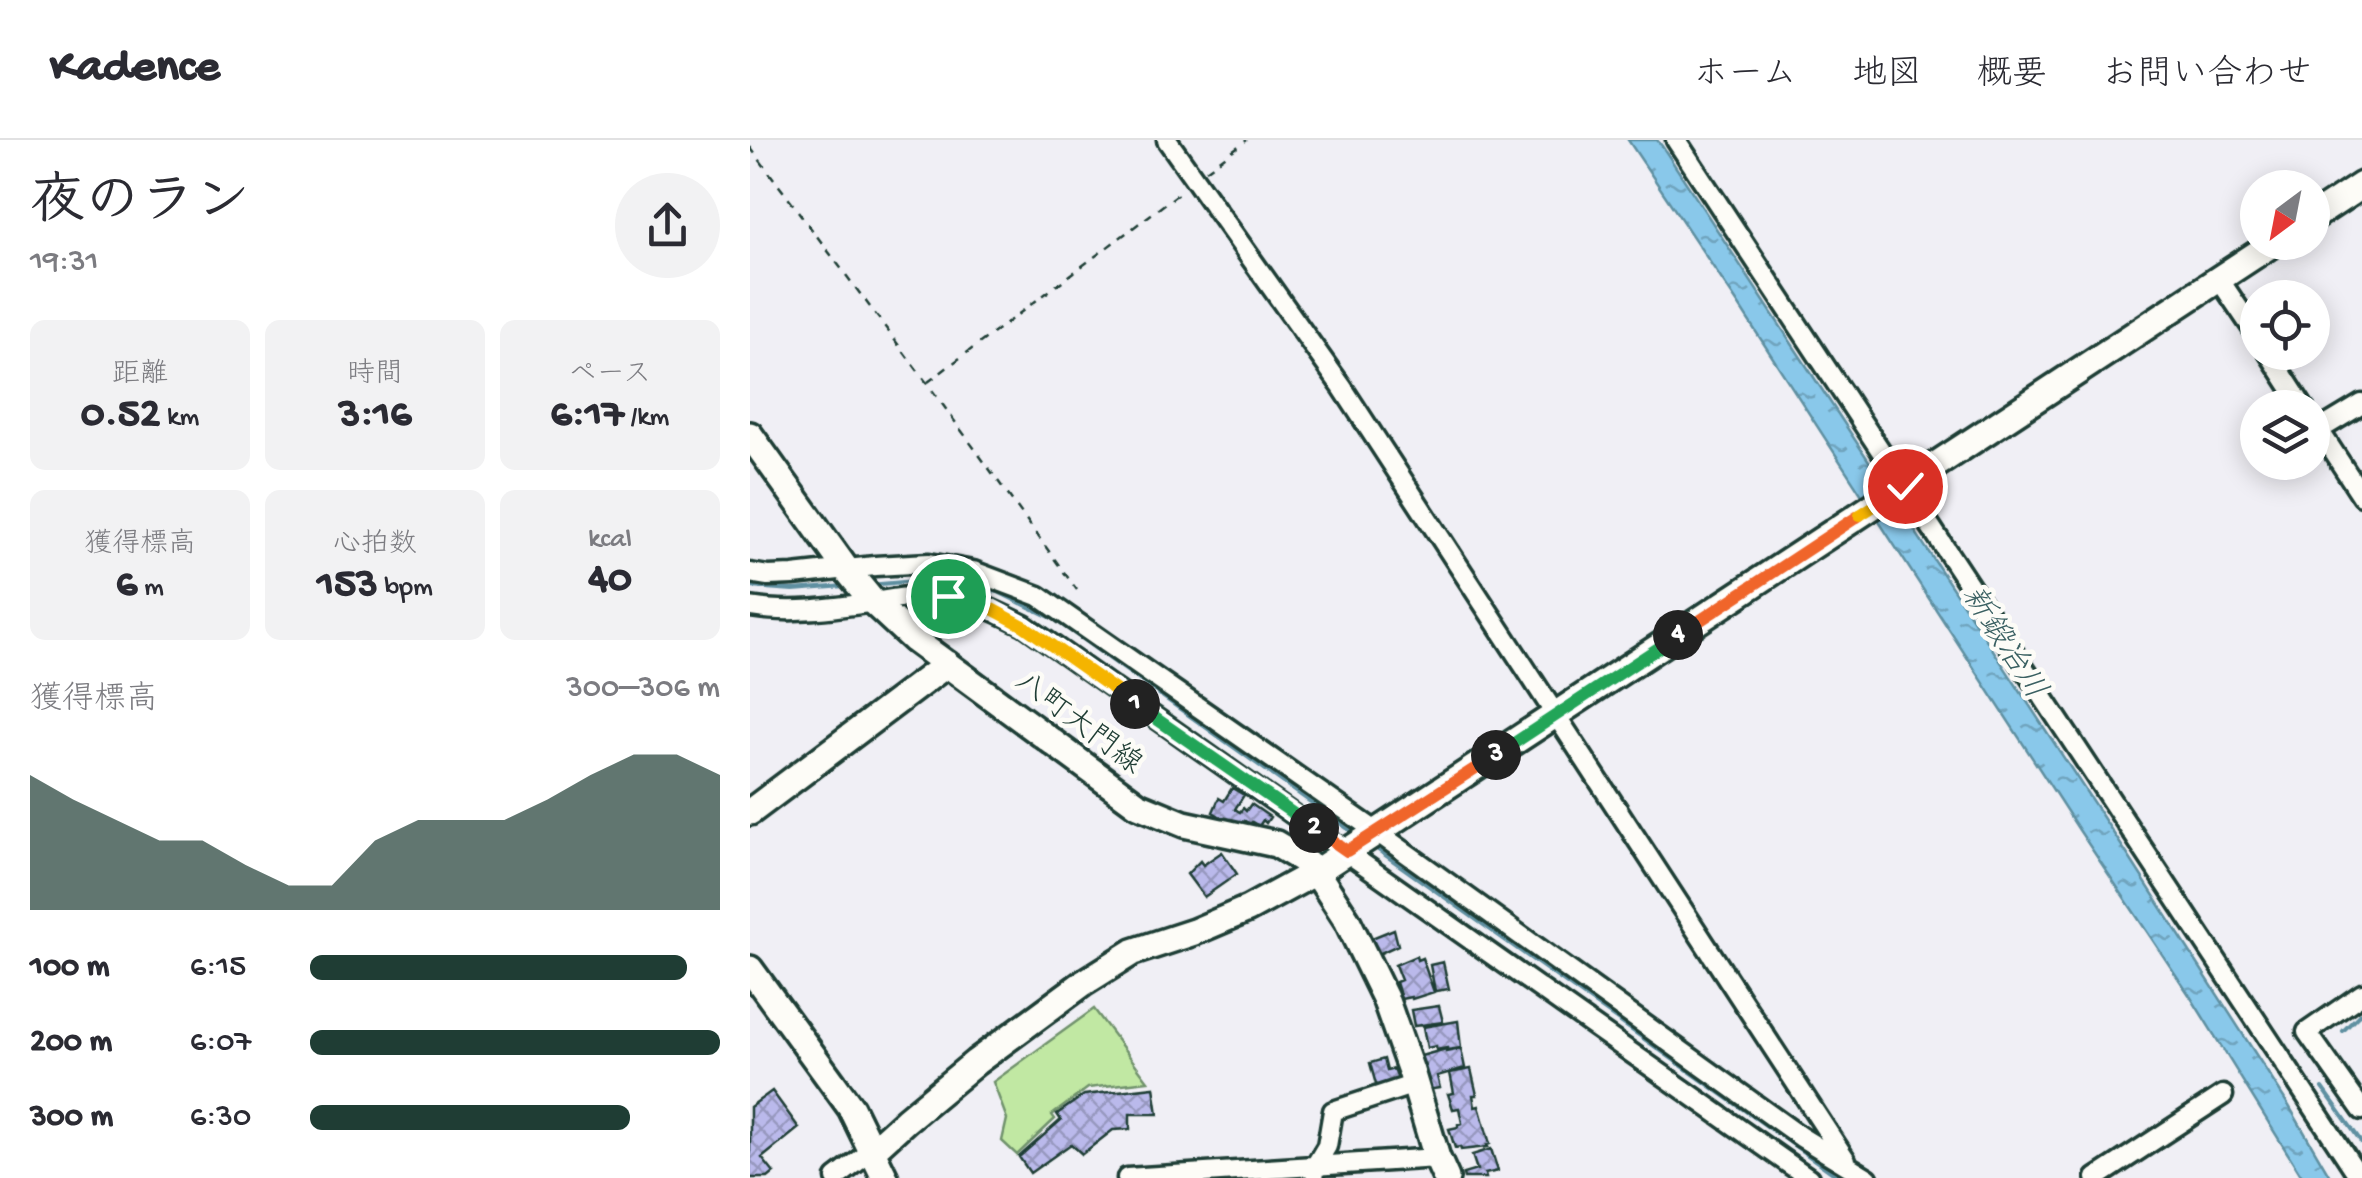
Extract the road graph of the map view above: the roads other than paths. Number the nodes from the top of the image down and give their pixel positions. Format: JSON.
{"nodes":[{"id":1,"x":1167,"y":140,"type":"edge"},
{"id":2,"x":1676,"y":140,"type":"edge"},
{"id":3,"x":2362,"y":185,"type":"edge"},
{"id":4,"x":2330,"y":206,"type":"edge"},
{"id":5,"x":2248,"y":260,"type":"edge"},
{"id":6,"x":2220,"y":279,"type":"junction"},
{"id":7,"x":2240,"y":310,"type":"edge"},
{"id":8,"x":2362,"y":404,"type":"edge"},
{"id":9,"x":2330,"y":419,"type":"edge"},
{"id":10,"x":750,"y":435,"type":"edge"},
{"id":11,"x":2330,"y":447,"type":"edge"},
{"id":12,"x":1900,"y":489,"type":"junction"},
{"id":13,"x":2362,"y":496,"type":"edge"},
{"id":14,"x":846,"y":568,"type":"junction"},
{"id":15,"x":750,"y":573,"type":"edge"},
{"id":16,"x":873,"y":602,"type":"junction"},
{"id":17,"x":750,"y":607,"type":"edge"},
{"id":18,"x":946,"y":664,"type":"junction"},
{"id":19,"x":1558,"y":715,"type":"junction"},
{"id":20,"x":750,"y":812,"type":"edge"},
{"id":21,"x":1377,"y":832,"type":"junction"},
{"id":22,"x":1347,"y":851,"type":"junction"},
{"id":23,"x":1316,"y":872,"type":"junction"},
{"id":24,"x":750,"y":969,"type":"edge"},
{"id":25,"x":2362,"y":994,"type":"edge"},
{"id":26,"x":1415,"y":1084,"type":"junction"},
{"id":27,"x":2223,"y":1095,"type":"dead end"},
{"id":28,"x":2362,"y":1110,"type":"edge"},
{"id":29,"x":873,"y":1150,"type":"junction"},
{"id":30,"x":1441,"y":1168,"type":"edge"},
{"id":31,"x":1315,"y":1172,"type":"edge"},
{"id":32,"x":1216,"y":1175,"type":"edge"},
{"id":33,"x":1858,"y":1175,"type":"edge"},
{"id":34,"x":836,"y":1178,"type":"edge"},
{"id":35,"x":884,"y":1178,"type":"edge"},
{"id":36,"x":1127,"y":1178,"type":"edge"},
{"id":37,"x":1809,"y":1178,"type":"edge"},
{"id":38,"x":2096,"y":1178,"type":"edge"},
{"id":39,"x":2360,"y":1178,"type":"edge"}],
"edges":[{"from":1,"to":19,"type":"street"},
{"from":2,"to":12,"type":"street"},
{"from":3,"to":4,"type":"street"},
{"from":5,"to":6,"type":"street"},
{"from":6,"to":7,"type":"street"},
{"from":6,"to":12,"type":"street"},
{"from":8,"to":9,"type":"street"},
{"from":10,"to":14,"type":"street","name":"八町大門線"},
{"from":11,"to":13,"type":"street"},
{"from":12,"to":19,"type":"street"},
{"from":12,"to":39,"type":"street"},
{"from":14,"to":15,"type":"street"},
{"from":14,"to":16,"type":"street","name":"八町大門線"},
{"from":14,"to":21,"type":"street"},
{"from":16,"to":17,"type":"street"},
{"from":16,"to":18,"type":"street","name":"八町大門線"},
{"from":16,"to":22,"type":"street"},
{"from":18,"to":20,"type":"street"},
{"from":18,"to":23,"type":"street","name":"八町大門線"},
{"from":19,"to":21,"type":"street"},
{"from":19,"to":33,"type":"street"},
{"from":21,"to":22,"type":"street"},
{"from":21,"to":33,"type":"street"},
{"from":22,"to":23,"type":"street"},
{"from":22,"to":37,"type":"street"},
{"from":23,"to":26,"type":"street","name":"八町大門線"},
{"from":23,"to":29,"type":"street"},
{"from":24,"to":29,"type":"street"},
{"from":25,"to":28,"type":"street"},
{"from":26,"to":30,"type":"street","name":"八町大門線"},
{"from":26,"to":31,"type":"street"},
{"from":27,"to":38,"type":"street"},
{"from":29,"to":34,"type":"street"},
{"from":29,"to":35,"type":"street"},
{"from":30,"to":31,"type":"street"},
{"from":31,"to":32,"type":"street"},
{"from":32,"to":36,"type":"street"}]}
